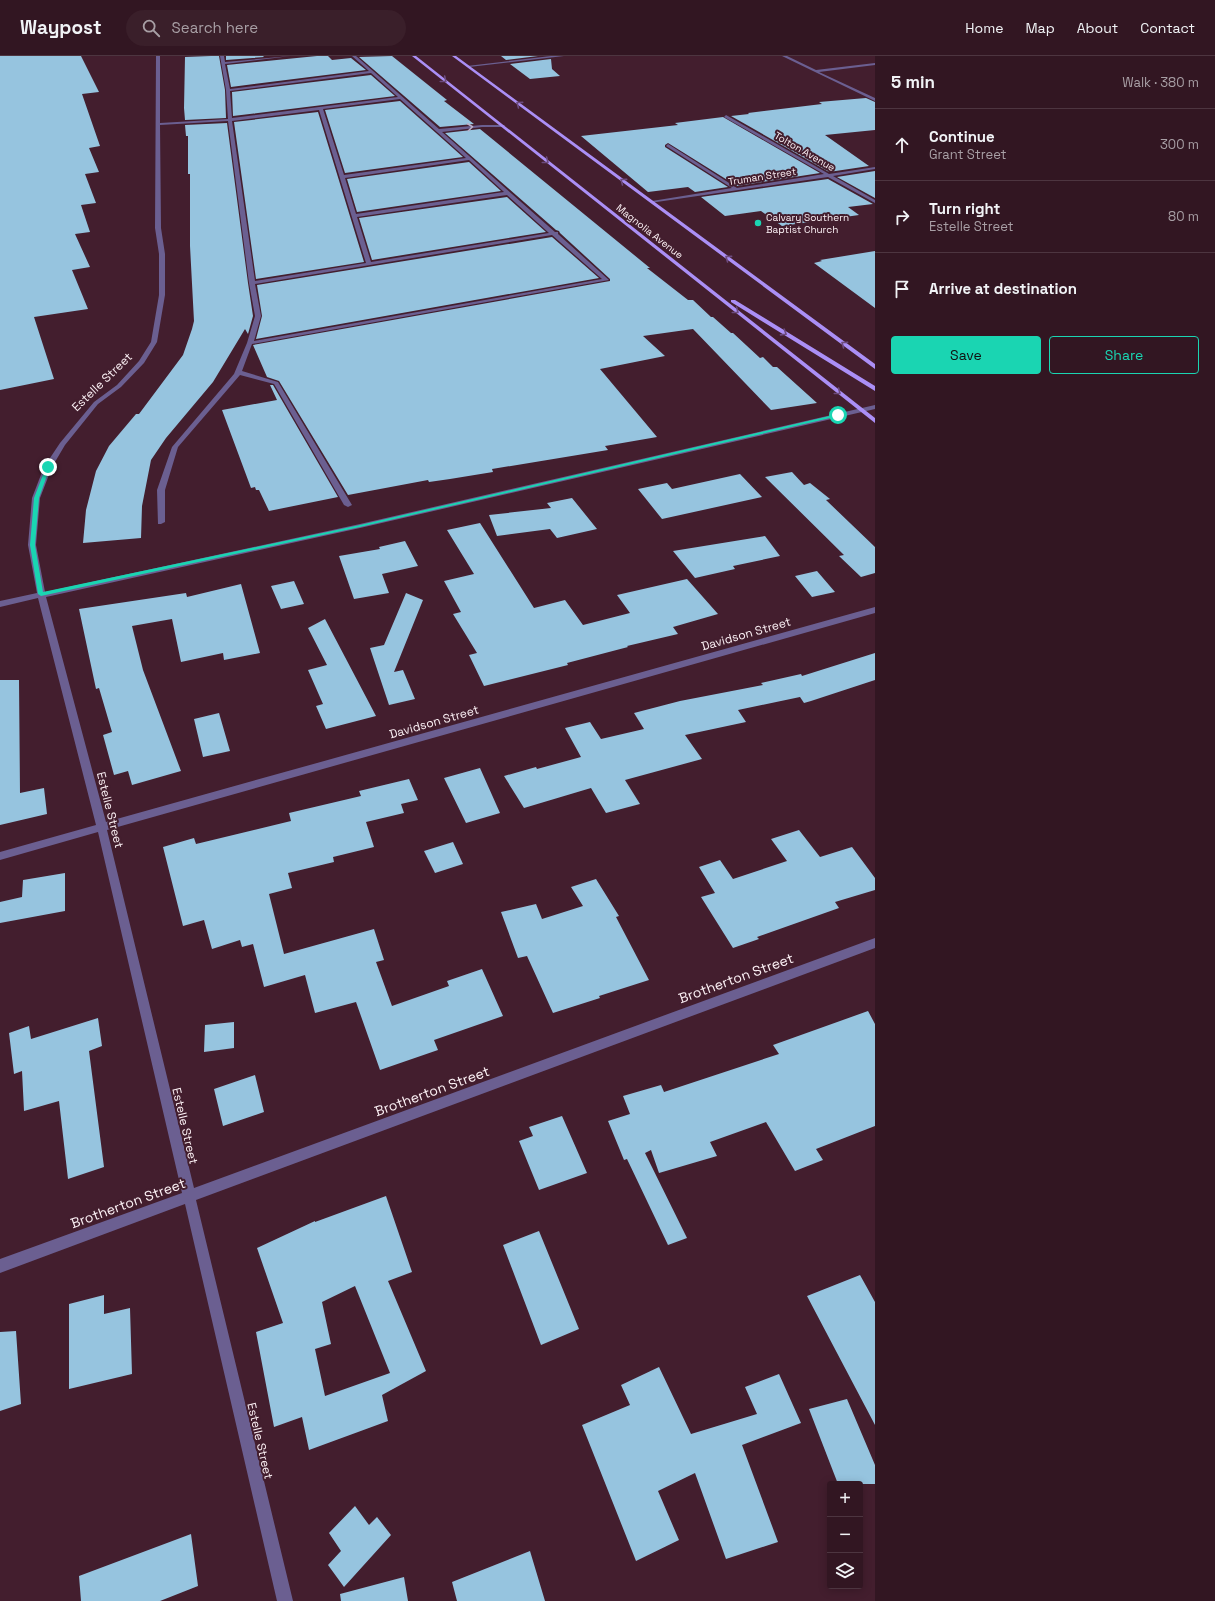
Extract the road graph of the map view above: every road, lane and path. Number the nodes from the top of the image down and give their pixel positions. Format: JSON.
{"nodes":[{"id":1,"x":158,"y":56,"type":"edge"},
{"id":2,"x":222,"y":56,"type":"edge"},
{"id":3,"x":289,"y":56,"type":"edge"},
{"id":4,"x":354,"y":56,"type":"edge"},
{"id":5,"x":414,"y":56,"type":"edge"},
{"id":6,"x":454,"y":56,"type":"edge"},
{"id":7,"x":562,"y":56,"type":"edge"},
{"id":8,"x":784,"y":56,"type":"edge"},
{"id":9,"x":223,"y":63,"type":"junction"},
{"id":10,"x":875,"y":64,"type":"edge"},
{"id":11,"x":469,"y":66,"type":"junction"},
{"id":12,"x":815,"y":71,"type":"junction"},
{"id":13,"x":371,"y":72,"type":"junction"},
{"id":14,"x":228,"y":90,"type":"junction"},
{"id":15,"x":400,"y":98,"type":"junction"},
{"id":16,"x":875,"y":100,"type":"edge"},
{"id":17,"x":321,"y":108,"type":"junction"},
{"id":18,"x":726,"y":116,"type":"dead end"},
{"id":19,"x":230,"y":120,"type":"junction"},
{"id":20,"x":159,"y":124,"type":"junction"},
{"id":21,"x":438,"y":124,"type":"dead end"},
{"id":22,"x":431,"y":125,"type":"junction"},
{"id":23,"x":503,"y":126,"type":"junction"},
{"id":24,"x":437,"y":131,"type":"junction"},
{"id":25,"x":668,"y":145,"type":"dead end"},
{"id":26,"x":469,"y":159,"type":"junction"},
{"id":27,"x":875,"y":168,"type":"edge"},
{"id":28,"x":829,"y":175,"type":"junction"},
{"id":29,"x":342,"y":177,"type":"junction"},
{"id":30,"x":736,"y":189,"type":"junction"},
{"id":31,"x":509,"y":193,"type":"junction"},
{"id":32,"x":652,"y":202,"type":"junction"},
{"id":33,"x":875,"y":202,"type":"edge"},
{"id":34,"x":354,"y":216,"type":"junction"},
{"id":35,"x":556,"y":233,"type":"junction"},
{"id":36,"x":369,"y":264,"type":"junction"},
{"id":37,"x":692,"y":276,"type":"junction"},
{"id":38,"x":252,"y":283,"type":"junction"},
{"id":39,"x":250,"y":343,"type":"junction"},
{"id":40,"x":875,"y":367,"type":"edge"},
{"id":41,"x":238,"y":372,"type":"junction"},
{"id":42,"x":875,"y":389,"type":"edge"},
{"id":43,"x":875,"y":407,"type":"edge"},
{"id":44,"x":861,"y":410,"type":"junction"},
{"id":45,"x":875,"y":411,"type":"edge"},
{"id":46,"x":875,"y":421,"type":"edge"},
{"id":47,"x":348,"y":506,"type":"dead end"},
{"id":48,"x":161,"y":522,"type":"dead end"},
{"id":49,"x":41,"y":594,"type":"junction"},
{"id":50,"x":0,"y":604,"type":"edge"},
{"id":51,"x":875,"y":610,"type":"edge"},
{"id":52,"x":102,"y":828,"type":"junction"},
{"id":53,"x":0,"y":856,"type":"edge"},
{"id":54,"x":875,"y":943,"type":"edge"},
{"id":55,"x":189,"y":1197,"type":"junction"},
{"id":56,"x":0,"y":1266,"type":"edge"},
{"id":57,"x":285,"y":1601,"type":"edge"}],
"edges":[{"from":1,"to":20,"type":"street","name":"Estelle Street"},
{"from":2,"to":9,"type":"street"},
{"from":3,"to":9,"type":"street"},
{"from":4,"to":13,"type":"street"},
{"from":5,"to":23,"type":"main road","name":"Magnolia Avenue","one_way":true},
{"from":6,"to":11,"type":"main road","name":"Magnolia Avenue"},
{"from":7,"to":11,"type":"street"},
{"from":8,"to":12,"type":"street"},
{"from":9,"to":14,"type":"street"},
{"from":10,"to":12,"type":"street"},
{"from":32,"to":11,"type":"main road","name":"Magnolia Avenue","one_way":true},
{"from":12,"to":16,"type":"street"},
{"from":13,"to":14,"type":"street"},
{"from":13,"to":15,"type":"street"},
{"from":14,"to":19,"type":"street"},
{"from":15,"to":17,"type":"street"},
{"from":15,"to":22,"type":"street"},
{"from":17,"to":19,"type":"street"},
{"from":17,"to":29,"type":"street"},
{"from":18,"to":28,"type":"street","name":"Tolton Avenue"},
{"from":19,"to":20,"type":"street"},
{"from":19,"to":38,"type":"street"},
{"from":20,"to":49,"type":"street","name":"Estelle Street"},
{"from":21,"to":22,"type":"street"},
{"from":22,"to":24,"type":"street"},
{"from":24,"to":23,"type":"street","one_way":true},
{"from":23,"to":37,"type":"main road","name":"Magnolia Avenue","one_way":true},
{"from":24,"to":26,"type":"street"},
{"from":25,"to":30,"type":"street"},
{"from":26,"to":29,"type":"street"},
{"from":26,"to":31,"type":"street"},
{"from":27,"to":28,"type":"street","name":"Truman Street"},
{"from":28,"to":30,"type":"street","name":"Truman Street"},
{"from":28,"to":33,"type":"street","name":"Tolton Avenue"},
{"from":29,"to":34,"type":"street"},
{"from":30,"to":32,"type":"street","name":"Truman Street"},
{"from":31,"to":34,"type":"street"},
{"from":31,"to":35,"type":"street"},
{"from":40,"to":32,"type":"main road","name":"Magnolia Avenue","one_way":true},
{"from":34,"to":36,"type":"street"},
{"from":35,"to":36,"type":"street"},
{"from":35,"to":39,"type":"street"},
{"from":36,"to":38,"type":"street"},
{"from":37,"to":42,"type":"main road","one_way":true},
{"from":37,"to":44,"type":"main road","name":"Magnolia Avenue","one_way":true},
{"from":38,"to":39,"type":"street"},
{"from":39,"to":41,"type":"street"},
{"from":41,"to":47,"type":"street"},
{"from":41,"to":48,"type":"street"},
{"from":43,"to":44,"type":"street"},
{"from":44,"to":45,"type":"main road"},
{"from":44,"to":46,"type":"main road","name":"Magnolia Avenue"},
{"from":44,"to":49,"type":"street"},
{"from":49,"to":50,"type":"street"},
{"from":49,"to":52,"type":"street","name":"Estelle Street"},
{"from":51,"to":52,"type":"street","name":"Davidson Street"},
{"from":52,"to":53,"type":"street","name":"Davidson Street"},
{"from":52,"to":55,"type":"street","name":"Estelle Street"},
{"from":54,"to":55,"type":"street","name":"Brotherton Street"},
{"from":55,"to":56,"type":"street","name":"Brotherton Street"},
{"from":55,"to":57,"type":"street","name":"Estelle Street"}]}
